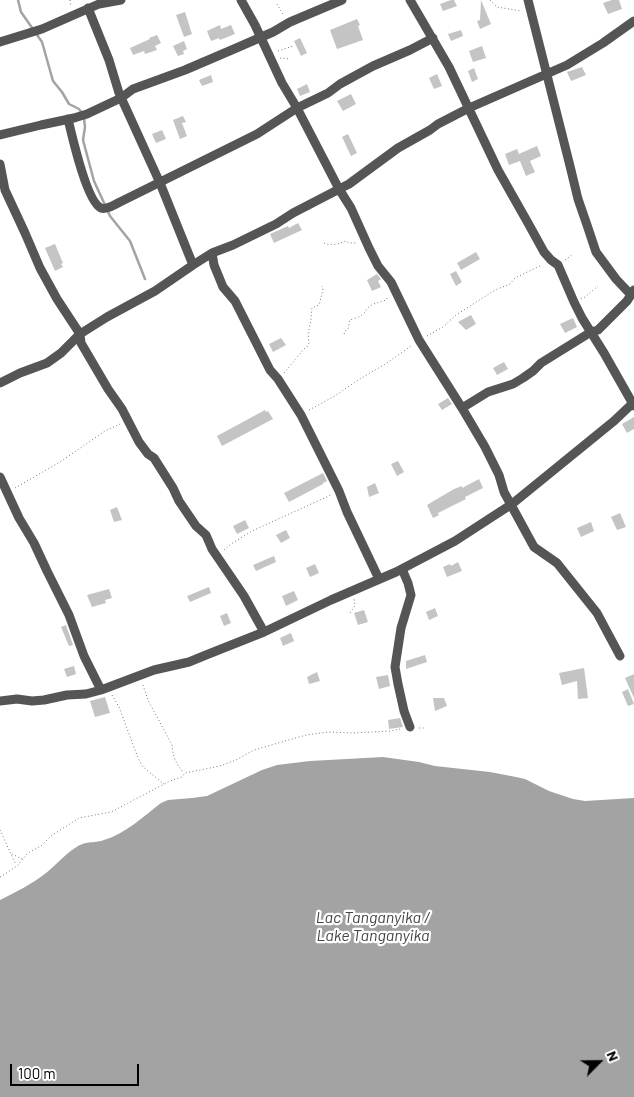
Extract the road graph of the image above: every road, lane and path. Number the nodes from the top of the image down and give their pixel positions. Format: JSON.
{"nodes":[{"id":1,"x":121,"y":0,"type":"edge"},
{"id":2,"x":241,"y":0,"type":"edge"},
{"id":3,"x":342,"y":0,"type":"edge"},
{"id":4,"x":410,"y":0,"type":"edge"},
{"id":5,"x":490,"y":0,"type":"edge"},
{"id":6,"x":528,"y":0,"type":"edge"},
{"id":7,"x":277,"y":4,"type":"dead end"},
{"id":8,"x":88,"y":8,"type":"junction"},
{"id":9,"x":532,"y":13,"type":"junction"},
{"id":10,"x":634,"y":21,"type":"edge"},
{"id":11,"x":290,"y":22,"type":"junction"},
{"id":12,"x":261,"y":37,"type":"junction"},
{"id":13,"x":432,"y":38,"type":"junction"},
{"id":14,"x":0,"y":42,"type":"edge"},
{"id":15,"x":293,"y":46,"type":"dead end"},
{"id":16,"x":268,"y":53,"type":"junction"},
{"id":17,"x":547,"y":73,"type":"junction"},
{"id":18,"x":121,"y":98,"type":"junction"},
{"id":19,"x":297,"y":108,"type":"junction"},
{"id":20,"x":469,"y":108,"type":"junction"},
{"id":21,"x":68,"y":120,"type":"junction"},
{"id":22,"x":0,"y":135,"type":"edge"},
{"id":23,"x":0,"y":164,"type":"edge"},
{"id":24,"x":160,"y":183,"type":"junction"},
{"id":25,"x":339,"y":189,"type":"junction"},
{"id":26,"x":324,"y":243,"type":"dead end"},
{"id":27,"x":369,"y":248,"type":"junction"},
{"id":28,"x":212,"y":253,"type":"junction"},
{"id":29,"x":193,"y":265,"type":"junction"},
{"id":30,"x":322,"y":286,"type":"dead end"},
{"id":31,"x":598,"y":286,"type":"dead end"},
{"id":32,"x":394,"y":291,"type":"junction"},
{"id":33,"x":632,"y":292,"type":"edge"},
{"id":34,"x":574,"y":302,"type":"junction"},
{"id":35,"x":591,"y":332,"type":"junction"},
{"id":36,"x":80,"y":334,"type":"junction"},
{"id":37,"x":344,"y":334,"type":"dead end"},
{"id":38,"x":278,"y":379,"type":"junction"},
{"id":39,"x":0,"y":384,"type":"edge"},
{"id":40,"x":633,"y":404,"type":"edge"},
{"id":41,"x":462,"y":408,"type":"junction"},
{"id":42,"x":128,"y":420,"type":"junction"},
{"id":43,"x":0,"y":477,"type":"edge"},
{"id":44,"x":339,"y":492,"type":"junction"},
{"id":45,"x":8,"y":493,"type":"junction"},
{"id":46,"x":512,"y":504,"type":"junction"},
{"id":47,"x":218,"y":556,"type":"junction"},
{"id":48,"x":402,"y":569,"type":"junction"},
{"id":49,"x":379,"y":579,"type":"junction"},
{"id":50,"x":351,"y":591,"type":"junction"},
{"id":51,"x":350,"y":613,"type":"dead end"},
{"id":52,"x":264,"y":632,"type":"junction"},
{"id":53,"x":620,"y":656,"type":"dead end"},
{"id":54,"x":138,"y":677,"type":"junction"},
{"id":55,"x":104,"y":689,"type":"junction"},
{"id":56,"x":0,"y":700,"type":"edge"},
{"id":57,"x":410,"y":727,"type":"junction"},
{"id":58,"x":426,"y":728,"type":"dead end"},
{"id":59,"x":185,"y":773,"type":"junction"},
{"id":60,"x":165,"y":784,"type":"junction"},
{"id":61,"x":0,"y":830,"type":"edge"},
{"id":62,"x":11,"y":854,"type":"junction"},
{"id":63,"x":22,"y":859,"type":"junction"},
{"id":64,"x":17,"y":866,"type":"junction"},
{"id":65,"x":0,"y":877,"type":"edge"}],
"edges":[{"from":1,"to":8,"type":"street"},
{"from":2,"to":12,"type":"street"},
{"from":3,"to":11,"type":"street"},
{"from":4,"to":13,"type":"street"},
{"from":5,"to":9,"type":"path"},
{"from":6,"to":9,"type":"street"},
{"from":7,"to":11,"type":"path"},
{"from":8,"to":14,"type":"street"},
{"from":8,"to":18,"type":"street"},
{"from":9,"to":17,"type":"street"},
{"from":10,"to":17,"type":"street"},
{"from":11,"to":12,"type":"street"},
{"from":12,"to":16,"type":"street"},
{"from":12,"to":18,"type":"street"},
{"from":13,"to":19,"type":"street"},
{"from":13,"to":20,"type":"street"},
{"from":15,"to":16,"type":"path"},
{"from":16,"to":19,"type":"street"},
{"from":17,"to":20,"type":"street"},
{"from":17,"to":33,"type":"street"},
{"from":18,"to":21,"type":"street"},
{"from":18,"to":24,"type":"street"},
{"from":19,"to":24,"type":"street"},
{"from":19,"to":25,"type":"street"},
{"from":20,"to":25,"type":"street"},
{"from":20,"to":34,"type":"street"},
{"from":21,"to":22,"type":"street"},
{"from":21,"to":24,"type":"street"},
{"from":23,"to":36,"type":"street"},
{"from":24,"to":29,"type":"street"},
{"from":25,"to":27,"type":"street"},
{"from":25,"to":28,"type":"street"},
{"from":26,"to":27,"type":"path"},
{"from":27,"to":32,"type":"street"},
{"from":28,"to":29,"type":"street"},
{"from":28,"to":38,"type":"street"},
{"from":29,"to":36,"type":"street"},
{"from":30,"to":38,"type":"path"},
{"from":31,"to":34,"type":"path"},
{"from":32,"to":37,"type":"path"},
{"from":32,"to":41,"type":"street"},
{"from":33,"to":35,"type":"street"},
{"from":34,"to":35,"type":"street"},
{"from":35,"to":40,"type":"street"},
{"from":35,"to":41,"type":"street"},
{"from":36,"to":39,"type":"street"},
{"from":36,"to":42,"type":"street"},
{"from":38,"to":44,"type":"street"},
{"from":40,"to":46,"type":"street"},
{"from":41,"to":46,"type":"street"},
{"from":42,"to":45,"type":"path"},
{"from":42,"to":47,"type":"street"},
{"from":43,"to":45,"type":"street"},
{"from":44,"to":47,"type":"path"},
{"from":44,"to":49,"type":"street"},
{"from":45,"to":55,"type":"street"},
{"from":46,"to":48,"type":"street"},
{"from":46,"to":53,"type":"street"},
{"from":47,"to":52,"type":"street"},
{"from":48,"to":49,"type":"street"},
{"from":48,"to":57,"type":"street"},
{"from":49,"to":50,"type":"street"},
{"from":50,"to":51,"type":"path"},
{"from":50,"to":52,"type":"street"},
{"from":52,"to":54,"type":"street"},
{"from":54,"to":55,"type":"street"},
{"from":54,"to":59,"type":"path"},
{"from":55,"to":56,"type":"street"},
{"from":55,"to":60,"type":"path"},
{"from":57,"to":58,"type":"path"},
{"from":57,"to":59,"type":"path"},
{"from":59,"to":60,"type":"path"},
{"from":60,"to":63,"type":"path"},
{"from":61,"to":62,"type":"path"},
{"from":62,"to":63,"type":"path"},
{"from":62,"to":64,"type":"path"},
{"from":63,"to":64,"type":"path"},
{"from":64,"to":65,"type":"path"}]}
